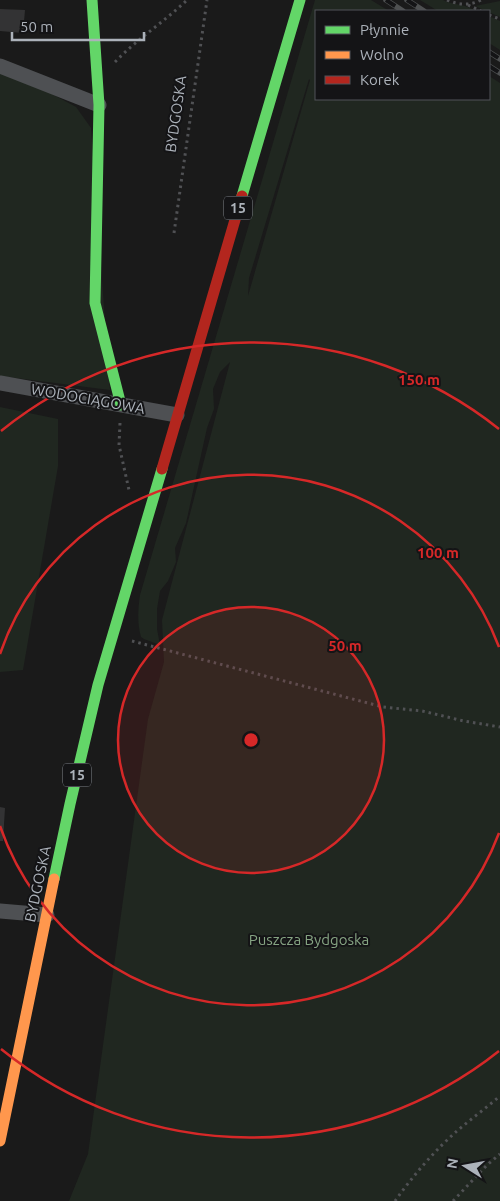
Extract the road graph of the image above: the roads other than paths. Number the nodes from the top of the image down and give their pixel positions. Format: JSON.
{"nodes":[{"id":1,"x":92,"y":0,"type":"edge"},
{"id":2,"x":300,"y":0,"type":"edge"},
{"id":3,"x":0,"y":66,"type":"edge"},
{"id":4,"x":99,"y":106,"type":"junction"},
{"id":5,"x":0,"y":383,"type":"edge"},
{"id":6,"x":121,"y":405,"type":"junction"},
{"id":7,"x":177,"y":415,"type":"junction"},
{"id":8,"x":0,"y":911,"type":"edge"},
{"id":9,"x":47,"y":915,"type":"junction"},
{"id":10,"x":0,"y":1141,"type":"edge"}],
"edges":[{"from":1,"to":4,"type":"main road"},
{"from":2,"to":7,"type":"main road","number":"15"},
{"from":3,"to":4,"type":"street"},
{"from":4,"to":6,"type":"main road"},
{"from":5,"to":6,"type":"street","name":"WODOCIĄGOWA"},
{"from":6,"to":7,"type":"street","name":"WODOCIĄGOWA"},
{"from":7,"to":9,"type":"main road","name":"BYDGOSKA","number":"15"},
{"from":8,"to":9,"type":"street"},
{"from":9,"to":10,"type":"main road","name":"BYDGOSKA","number":"15"}]}
